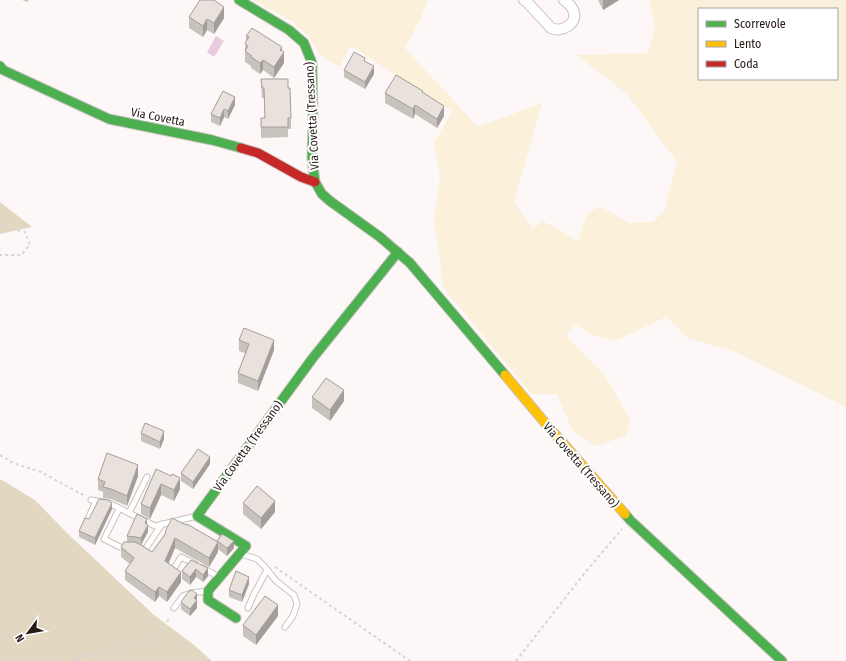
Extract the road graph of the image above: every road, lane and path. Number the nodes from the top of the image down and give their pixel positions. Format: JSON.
{"nodes":[{"id":1,"x":239,"y":0,"type":"edge"},
{"id":2,"x":524,"y":0,"type":"edge"},
{"id":3,"x":564,"y":0,"type":"edge"},
{"id":4,"x":0,"y":66,"type":"edge"},
{"id":5,"x":316,"y":182,"type":"junction"},
{"id":6,"x":0,"y":226,"type":"edge"},
{"id":7,"x":398,"y":252,"type":"junction"},
{"id":8,"x":0,"y":255,"type":"edge"},
{"id":9,"x":0,"y":455,"type":"edge"},
{"id":10,"x":147,"y":476,"type":"dead end"},
{"id":11,"x":94,"y":500,"type":"junction"},
{"id":12,"x":119,"y":509,"type":"junction"},
{"id":13,"x":129,"y":513,"type":"junction"},
{"id":14,"x":198,"y":516,"type":"junction"},
{"id":15,"x":630,"y":520,"type":"junction"},
{"id":16,"x":87,"y":521,"type":"edge"},
{"id":17,"x":162,"y":524,"type":"junction"},
{"id":18,"x":240,"y":554,"type":"junction"},
{"id":19,"x":271,"y":564,"type":"dead end"},
{"id":20,"x":173,"y":570,"type":"edge"},
{"id":21,"x":267,"y":570,"type":"junction"},
{"id":22,"x":220,"y":577,"type":"junction"},
{"id":23,"x":208,"y":591,"type":"junction"},
{"id":24,"x":174,"y":608,"type":"dead end"},
{"id":25,"x":248,"y":608,"type":"dead end"},
{"id":26,"x":170,"y":618,"type":"dead end"},
{"id":27,"x":236,"y":618,"type":"dead end"},
{"id":28,"x":285,"y":627,"type":"dead end"},
{"id":29,"x":80,"y":661,"type":"edge"},
{"id":30,"x":410,"y":661,"type":"edge"},
{"id":31,"x":516,"y":661,"type":"edge"},
{"id":32,"x":782,"y":661,"type":"edge"}],
"edges":[{"from":1,"to":5,"type":"street","name":"Via Covetta (Tressano)"},
{"from":2,"to":3,"type":"street"},
{"from":4,"to":5,"type":"street","name":"Via Covetta"},
{"from":5,"to":7,"type":"street","name":"Via Covetta (Tressano)"},
{"from":6,"to":8,"type":"path"},
{"from":7,"to":14,"type":"street","name":"Via Covetta (Tressano)"},
{"from":7,"to":15,"type":"street","name":"Via Covetta (Tressano)"},
{"from":9,"to":11,"type":"path"},
{"from":10,"to":13,"type":"lane"},
{"from":11,"to":12,"type":"lane"},
{"from":11,"to":16,"type":"lane"},
{"from":12,"to":13,"type":"lane"},
{"from":12,"to":17,"type":"lane"},
{"from":13,"to":17,"type":"lane"},
{"from":14,"to":17,"type":"lane"},
{"from":14,"to":18,"type":"street"},
{"from":15,"to":31,"type":"path"},
{"from":15,"to":32,"type":"street","name":"Via Covetta (Tressano)"},
{"from":18,"to":21,"type":"lane"},
{"from":18,"to":22,"type":"street"},
{"from":19,"to":30,"type":"path"},
{"from":20,"to":22,"type":"lane"},
{"from":21,"to":25,"type":"lane"},
{"from":21,"to":28,"type":"lane"},
{"from":22,"to":23,"type":"street"},
{"from":23,"to":24,"type":"lane"},
{"from":23,"to":27,"type":"street"},
{"from":26,"to":29,"type":"path"}]}
